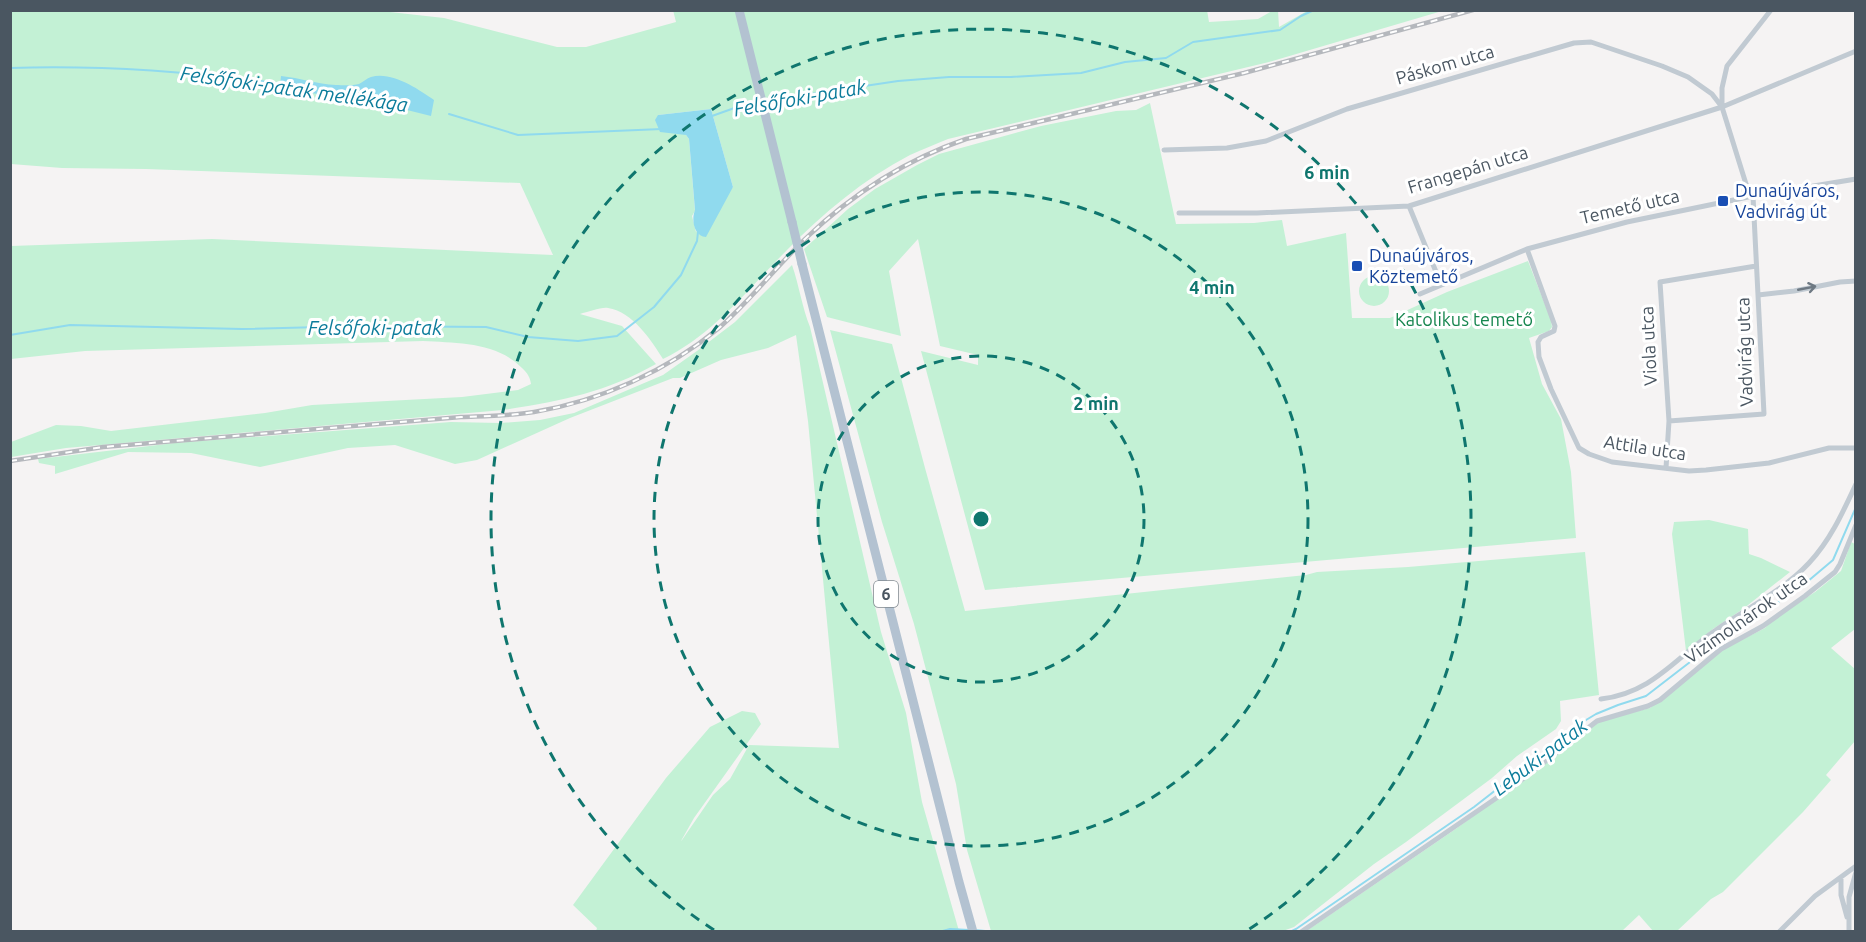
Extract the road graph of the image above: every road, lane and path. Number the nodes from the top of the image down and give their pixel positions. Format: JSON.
{"nodes":[{"id":1,"x":739,"y":10,"type":"edge"},
{"id":2,"x":1771,"y":10,"type":"edge"},
{"id":3,"x":1856,"y":51,"type":"edge"},
{"id":4,"x":1722,"y":107,"type":"junction"},
{"id":5,"x":1164,"y":150,"type":"dead end"},
{"id":6,"x":1856,"y":179,"type":"edge"},
{"id":7,"x":1754,"y":196,"type":"junction"},
{"id":8,"x":1408,"y":206,"type":"junction"},
{"id":9,"x":1179,"y":213,"type":"dead end"},
{"id":10,"x":1527,"y":249,"type":"junction"},
{"id":11,"x":1756,"y":266,"type":"junction"},
{"id":12,"x":1856,"y":281,"type":"edge"},
{"id":13,"x":1441,"y":284,"type":"junction"},
{"id":14,"x":1420,"y":294,"type":"dead end"},
{"id":15,"x":1758,"y":295,"type":"junction"},
{"id":16,"x":1669,"y":421,"type":"junction"},
{"id":17,"x":1856,"y":448,"type":"edge"},
{"id":18,"x":1666,"y":468,"type":"junction"},
{"id":19,"x":1856,"y":484,"type":"edge"},
{"id":20,"x":1856,"y":525,"type":"edge"},
{"id":21,"x":1600,"y":699,"type":"dead end"},
{"id":22,"x":1856,"y":866,"type":"edge"},
{"id":23,"x":1856,"y":872,"type":"edge"},
{"id":24,"x":1841,"y":878,"type":"junction"},
{"id":25,"x":1848,"y":922,"type":"junction"},
{"id":26,"x":972,"y":928,"type":"edge"},
{"id":27,"x":1301,"y":932,"type":"edge"},
{"id":28,"x":1779,"y":932,"type":"edge"},
{"id":29,"x":1849,"y":932,"type":"edge"}],
"edges":[{"from":1,"to":26,"type":"main road","number":"6","bridge":true},
{"from":2,"to":4,"type":"street"},
{"from":3,"to":4,"type":"street","name":"Frangepán utca"},
{"from":4,"to":5,"type":"street","name":"Páskom utca"},
{"from":4,"to":7,"type":"street"},
{"from":4,"to":8,"type":"street","name":"Frangepán utca"},
{"from":6,"to":7,"type":"street","name":"Temető utca"},
{"from":7,"to":10,"type":"street","name":"Temető utca"},
{"from":7,"to":11,"type":"street","name":"Vadvirág utca"},
{"from":8,"to":9,"type":"street","name":"Frangepán utca"},
{"from":8,"to":13,"type":"street"},
{"from":10,"to":13,"type":"street","name":"Temető utca"},
{"from":10,"to":18,"type":"street","name":"Attila utca"},
{"from":11,"to":15,"type":"street","name":"Vadvirág utca"},
{"from":11,"to":16,"type":"street","name":"Viola utca"},
{"from":15,"to":12,"type":"street","one_way":true},
{"from":13,"to":14,"type":"street","name":"Temető utca"},
{"from":15,"to":16,"type":"street","name":"Vadvirág utca"},
{"from":16,"to":18,"type":"street","name":"Viola utca"},
{"from":17,"to":18,"type":"street","name":"Attila utca"},
{"from":19,"to":21,"type":"street"},
{"from":20,"to":27,"type":"street","name":"Vizimolnárok utca"},
{"from":22,"to":24,"type":"street"},
{"from":23,"to":25,"type":"street"},
{"from":24,"to":25,"type":"street"},
{"from":24,"to":28,"type":"street"},
{"from":25,"to":29,"type":"street"}]}
